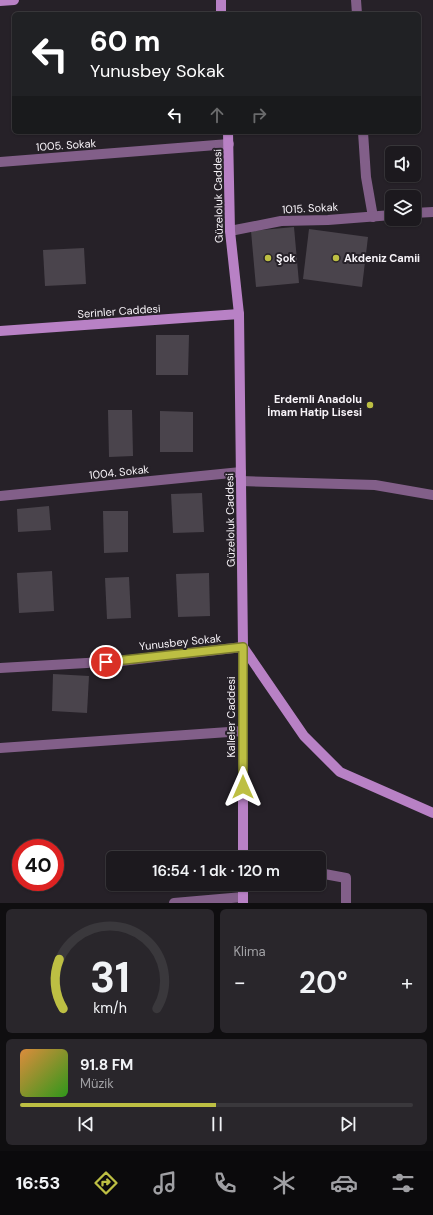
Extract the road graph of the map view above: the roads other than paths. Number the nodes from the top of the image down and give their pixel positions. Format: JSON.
{"nodes":[{"id":1,"x":14,"y":0,"type":"edge"},
{"id":2,"x":221,"y":0,"type":"edge"},
{"id":3,"x":356,"y":0,"type":"edge"},
{"id":4,"x":0,"y":1,"type":"edge"},
{"id":5,"x":221,"y":12,"type":"edge"},
{"id":6,"x":358,"y":12,"type":"edge"},
{"id":7,"x":228,"y":134,"type":"edge"},
{"id":8,"x":363,"y":134,"type":"edge"},
{"id":9,"x":229,"y":144,"type":"junction"},
{"id":10,"x":0,"y":162,"type":"edge"},
{"id":11,"x":433,"y":212,"type":"edge"},
{"id":12,"x":421,"y":213,"type":"edge"},
{"id":13,"x":385,"y":216,"type":"edge"},
{"id":14,"x":374,"y":217,"type":"junction"},
{"id":15,"x":230,"y":231,"type":"junction"},
{"id":16,"x":239,"y":314,"type":"junction"},
{"id":17,"x":0,"y":331,"type":"edge"},
{"id":18,"x":241,"y":476,"type":"junction"},
{"id":19,"x":433,"y":495,"type":"edge"},
{"id":20,"x":0,"y":496,"type":"edge"},
{"id":21,"x":243,"y":647,"type":"junction"},
{"id":22,"x":0,"y":668,"type":"edge"},
{"id":23,"x":243,"y":731,"type":"junction"},
{"id":24,"x":0,"y":748,"type":"edge"},
{"id":25,"x":433,"y":810,"type":"edge"},
{"id":26,"x":433,"y":813,"type":"edge"},
{"id":27,"x":243,"y":851,"type":"edge"},
{"id":28,"x":326,"y":874,"type":"edge"},
{"id":29,"x":243,"y":900,"type":"edge"},
{"id":30,"x":174,"y":903,"type":"edge"},
{"id":31,"x":346,"y":903,"type":"edge"}],
"edges":[{"from":1,"to":4,"type":"main road"},
{"from":2,"to":5,"type":"main road"},
{"from":3,"to":6,"type":"street"},
{"from":7,"to":9,"type":"main road","name":"Güzeloluk Caddesi"},
{"from":8,"to":14,"type":"street"},
{"from":9,"to":10,"type":"street","name":"1005. Sokak"},
{"from":9,"to":15,"type":"main road","name":"Güzeloluk Caddesi"},
{"from":11,"to":12,"type":"street"},
{"from":13,"to":14,"type":"street","name":"1015. Sokak"},
{"from":14,"to":15,"type":"street","name":"1015. Sokak"},
{"from":15,"to":16,"type":"main road","name":"Güzeloluk Caddesi"},
{"from":16,"to":17,"type":"main road","name":"Serinler Caddesi"},
{"from":16,"to":18,"type":"main road","name":"Güzeloluk Caddesi"},
{"from":18,"to":19,"type":"street","name":"1004. Sokak"},
{"from":18,"to":20,"type":"street","name":"1004. Sokak"},
{"from":18,"to":21,"type":"main road","name":"Güzeloluk Caddesi"},
{"from":21,"to":22,"type":"street","name":"Yunusbey Sokak"},
{"from":21,"to":23,"type":"main road","name":"Kalleler Caddesi"},
{"from":21,"to":26,"type":"main road"},
{"from":23,"to":24,"type":"street"},
{"from":23,"to":27,"type":"main road","name":"Kalleler Caddesi"},
{"from":25,"to":26,"type":"street"},
{"from":28,"to":31,"type":"street"},
{"from":29,"to":30,"type":"street"}]}
